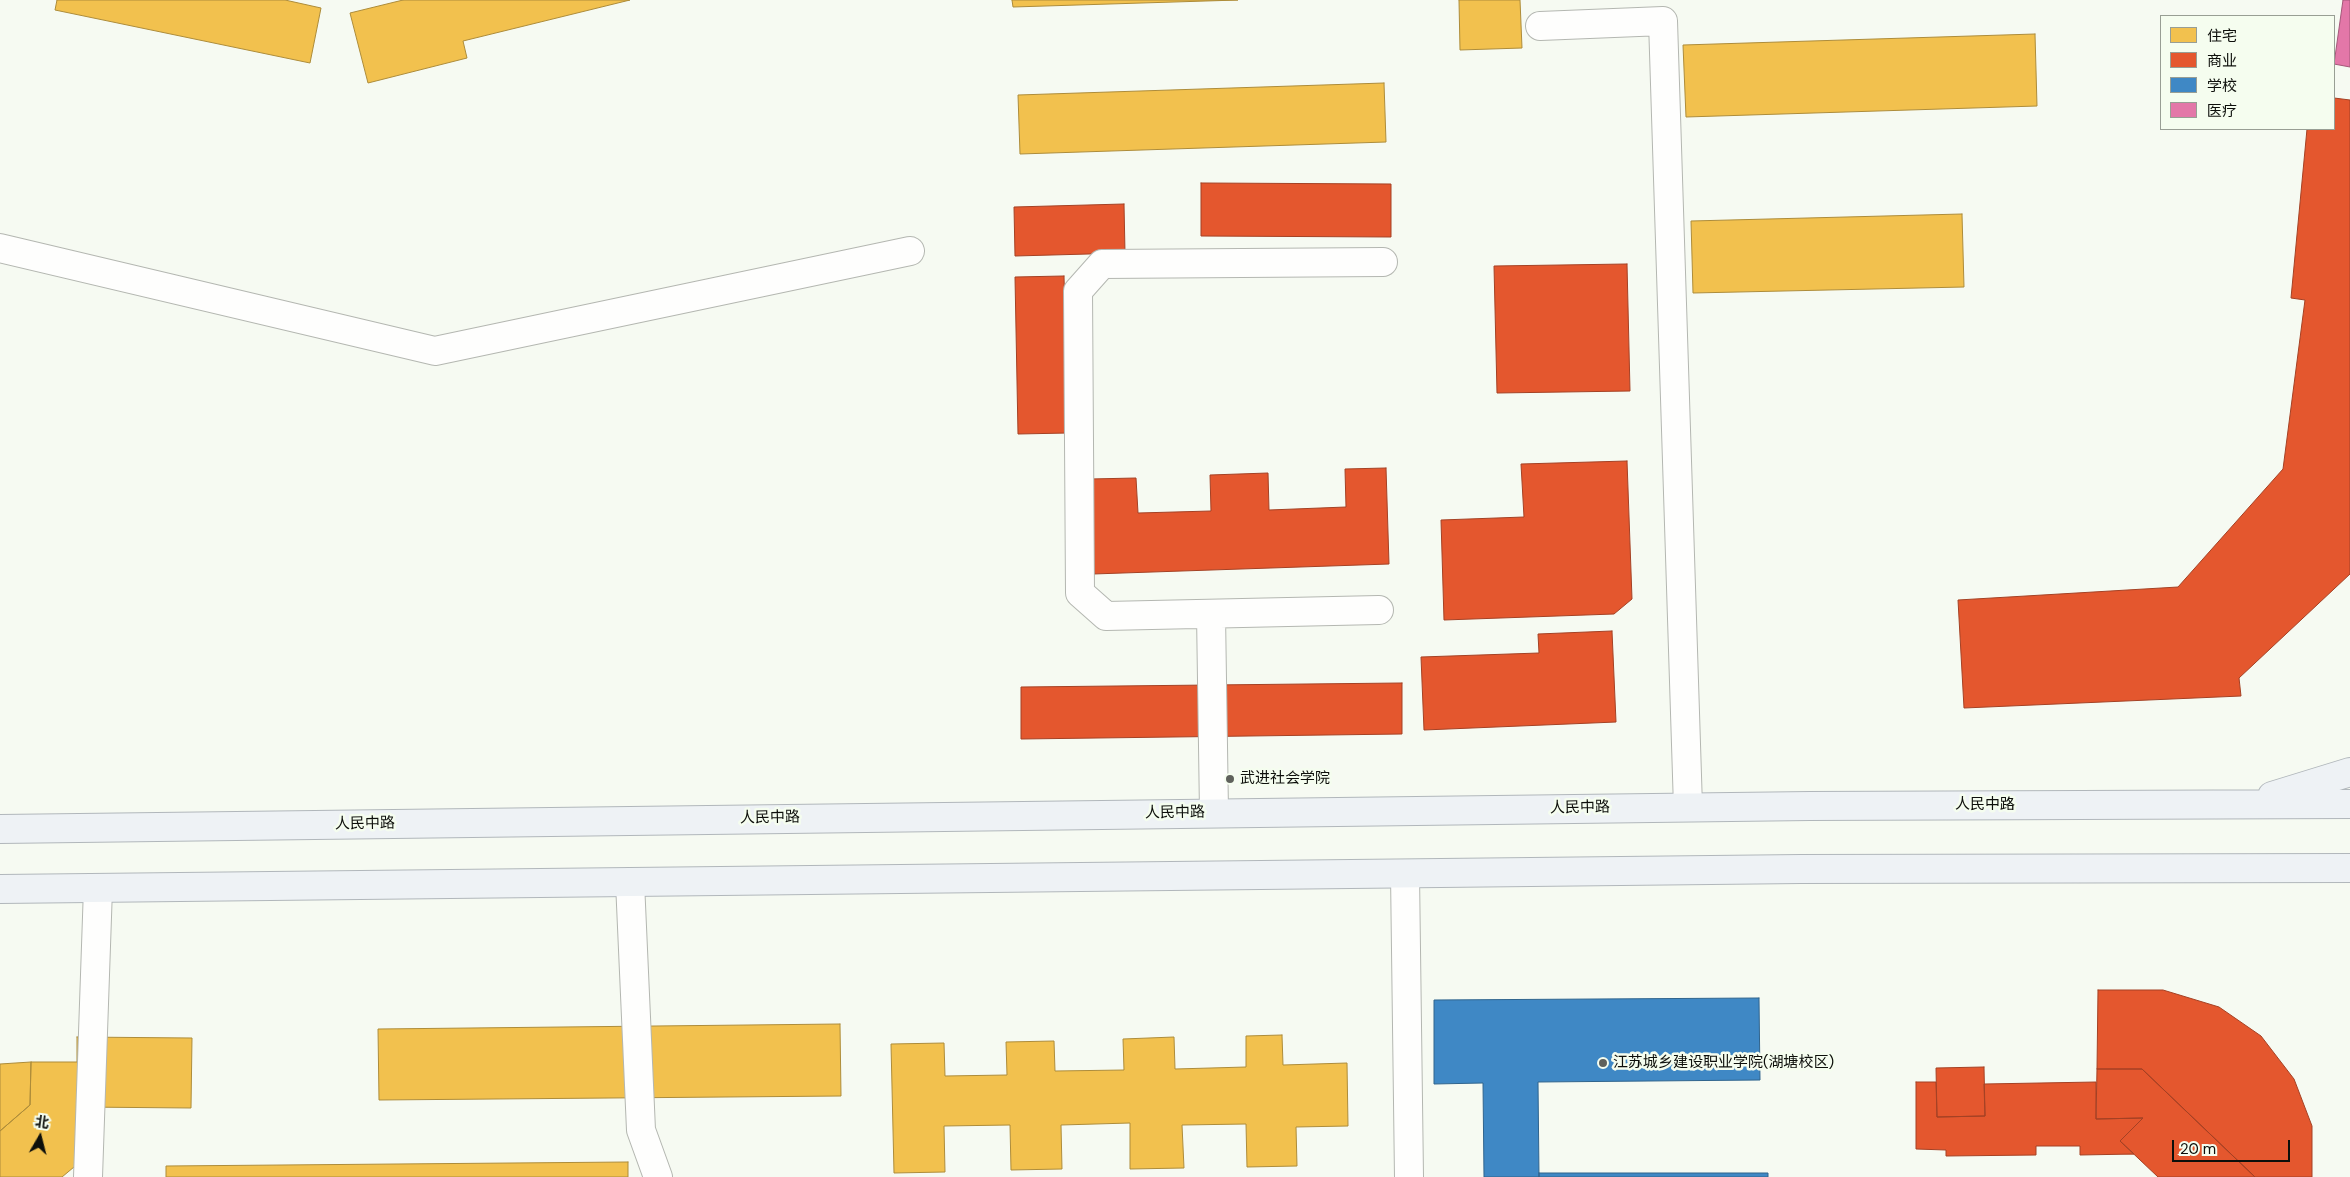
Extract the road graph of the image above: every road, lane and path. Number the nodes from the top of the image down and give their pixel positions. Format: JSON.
{"nodes":[{"id":1,"x":1540,"y":26,"type":"dead end"},
{"id":2,"x":0,"y":248,"type":"edge"},
{"id":3,"x":910,"y":250,"type":"dead end"},
{"id":4,"x":1383,"y":262,"type":"dead end"},
{"id":5,"x":1379,"y":610,"type":"dead end"},
{"id":6,"x":1211,"y":614,"type":"junction"},
{"id":7,"x":2350,"y":772,"type":"edge"},
{"id":8,"x":2244,"y":804,"type":"junction"},
{"id":9,"x":2350,"y":804,"type":"edge"},
{"id":10,"x":1688,"y":807,"type":"junction"},
{"id":11,"x":1214,"y":812,"type":"junction"},
{"id":12,"x":0,"y":829,"type":"edge"},
{"id":13,"x":2350,"y":868,"type":"edge"},
{"id":14,"x":2245,"y":869,"type":"junction"},
{"id":15,"x":1405,"y":874,"type":"junction"},
{"id":16,"x":630,"y":882,"type":"junction"},
{"id":17,"x":2350,"y":884,"type":"edge"},
{"id":18,"x":98,"y":888,"type":"junction"},
{"id":19,"x":0,"y":889,"type":"edge"},
{"id":20,"x":88,"y":1177,"type":"edge"},
{"id":21,"x":658,"y":1177,"type":"edge"},
{"id":22,"x":1409,"y":1177,"type":"edge"}],
"edges":[{"from":1,"to":10,"type":"lane"},
{"from":2,"to":3,"type":"lane"},
{"from":4,"to":6,"type":"lane"},
{"from":5,"to":6,"type":"lane"},
{"from":6,"to":11,"type":"lane"},
{"from":7,"to":8,"type":"main road"},
{"from":8,"to":9,"type":"main road","name":"人民中路"},
{"from":8,"to":10,"type":"main road","name":"人民中路"},
{"from":10,"to":11,"type":"main road","name":"人民中路"},
{"from":11,"to":12,"type":"main road","name":"人民中路"},
{"from":13,"to":14,"type":"main road"},
{"from":14,"to":15,"type":"main road"},
{"from":14,"to":17,"type":"main road"},
{"from":15,"to":16,"type":"main road"},
{"from":15,"to":22,"type":"lane"},
{"from":16,"to":18,"type":"main road"},
{"from":16,"to":21,"type":"lane"},
{"from":18,"to":19,"type":"main road"},
{"from":18,"to":20,"type":"lane"}]}
